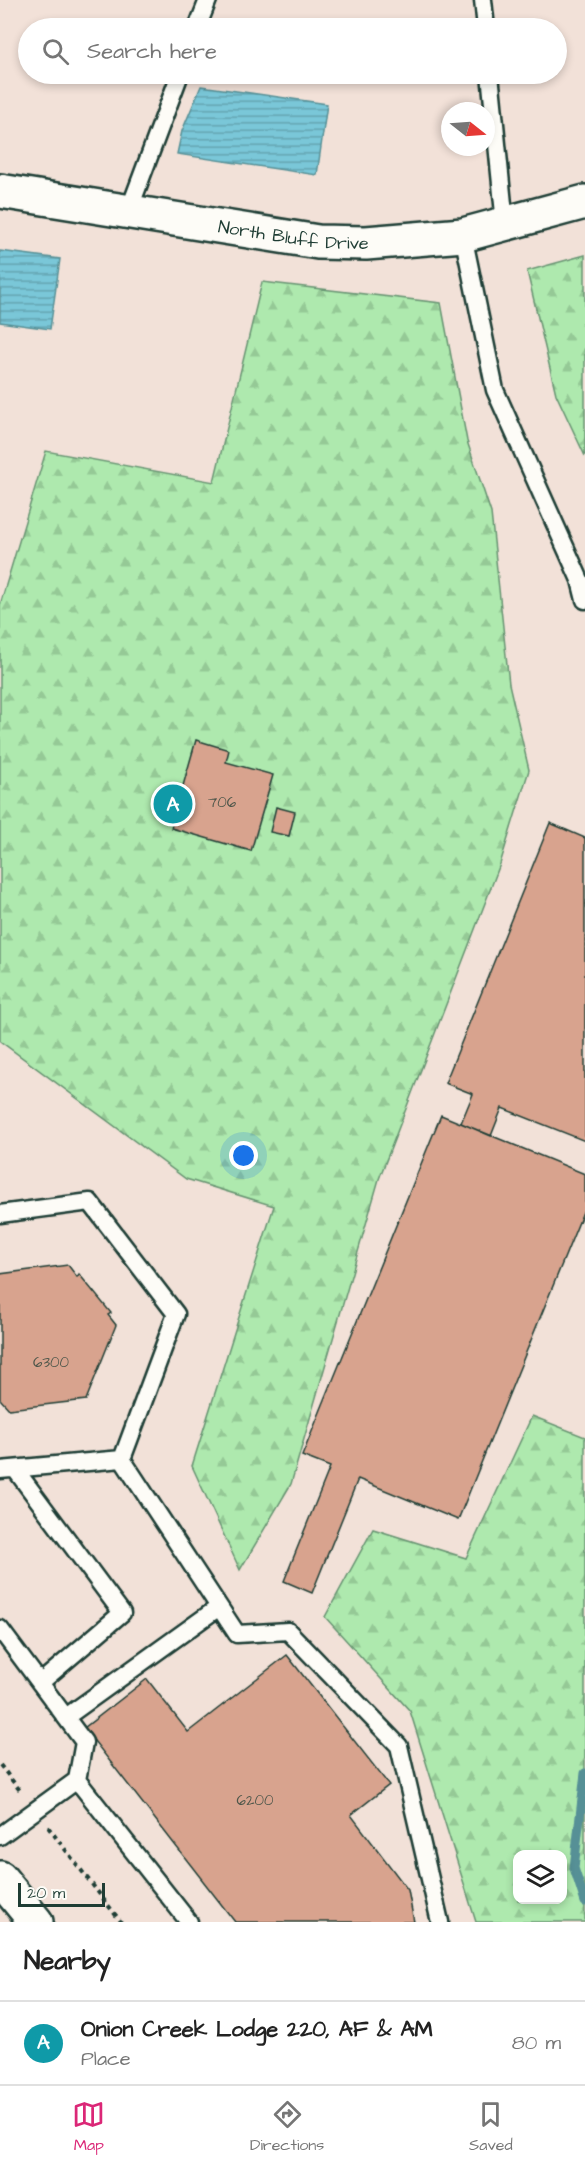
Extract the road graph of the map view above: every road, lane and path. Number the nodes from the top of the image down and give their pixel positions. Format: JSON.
{"nodes":[{"id":1,"x":208,"y":0,"type":"edge"},
{"id":2,"x":483,"y":0,"type":"edge"},
{"id":3,"x":201,"y":18,"type":"edge"},
{"id":4,"x":485,"y":18,"type":"edge"},
{"id":5,"x":176,"y":84,"type":"edge"},
{"id":6,"x":491,"y":84,"type":"edge"},
{"id":7,"x":0,"y":191,"type":"edge"},
{"id":8,"x":585,"y":202,"type":"edge"},
{"id":9,"x":128,"y":213,"type":"junction"},
{"id":10,"x":505,"y":224,"type":"junction"},
{"id":11,"x":463,"y":235,"type":"junction"},
{"id":12,"x":585,"y":600,"type":"edge"},
{"id":13,"x":0,"y":1214,"type":"edge"},
{"id":14,"x":122,"y":1460,"type":"junction"},
{"id":15,"x":8,"y":1470,"type":"edge"},
{"id":16,"x":219,"y":1607,"type":"junction"},
{"id":17,"x":0,"y":1629,"type":"edge"},
{"id":18,"x":40,"y":1683,"type":"junction"},
{"id":19,"x":66,"y":1717,"type":"junction"},
{"id":20,"x":0,"y":1765,"type":"edge"},
{"id":21,"x":77,"y":1780,"type":"junction"},
{"id":22,"x":35,"y":1810,"type":"junction"},
{"id":23,"x":0,"y":1836,"type":"edge"},
{"id":24,"x":0,"y":1878,"type":"edge"},
{"id":25,"x":36,"y":1922,"type":"edge"},
{"id":26,"x":121,"y":1922,"type":"edge"},
{"id":27,"x":189,"y":1922,"type":"edge"},
{"id":28,"x":440,"y":1922,"type":"edge"}],
"edges":[{"from":1,"to":3,"type":"lane"},
{"from":2,"to":4,"type":"lane"},
{"from":5,"to":9,"type":"lane"},
{"from":6,"to":10,"type":"lane"},
{"from":7,"to":9,"type":"street","name":"North Bluff Drive"},
{"from":8,"to":10,"type":"street","name":"North Bluff Drive"},
{"from":9,"to":11,"type":"street","name":"North Bluff Drive"},
{"from":10,"to":11,"type":"street","name":"North Bluff Drive"},
{"from":11,"to":12,"type":"lane"},
{"from":13,"to":14,"type":"lane"},
{"from":14,"to":15,"type":"lane"},
{"from":14,"to":16,"type":"lane"},
{"from":15,"to":18,"type":"lane"},
{"from":16,"to":19,"type":"lane"},
{"from":16,"to":28,"type":"lane"},
{"from":17,"to":18,"type":"lane"},
{"from":18,"to":19,"type":"lane"},
{"from":19,"to":21,"type":"lane"},
{"from":20,"to":22,"type":"path"},
{"from":21,"to":22,"type":"lane"},
{"from":21,"to":27,"type":"lane"},
{"from":22,"to":23,"type":"lane"},
{"from":22,"to":26,"type":"path"},
{"from":24,"to":25,"type":"street"}]}
